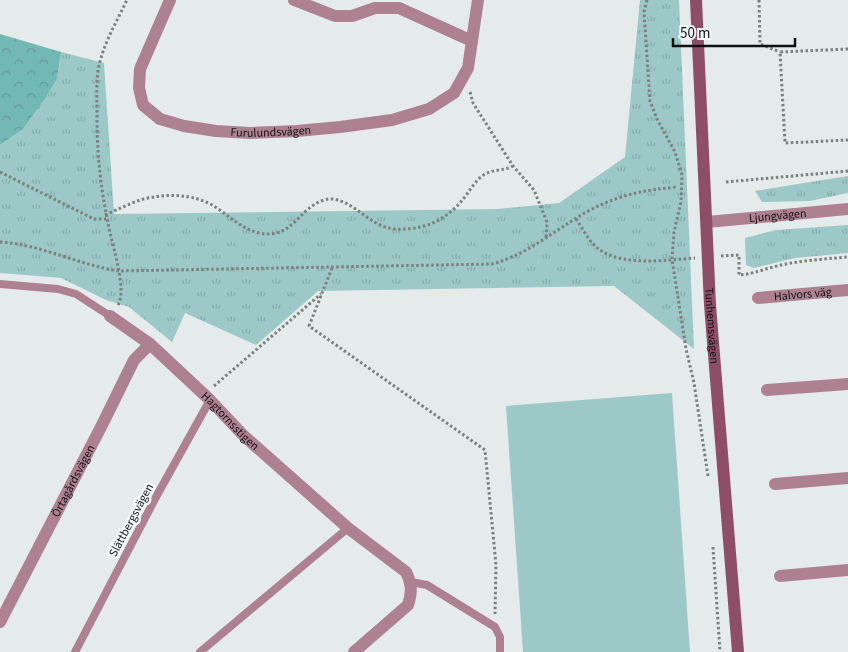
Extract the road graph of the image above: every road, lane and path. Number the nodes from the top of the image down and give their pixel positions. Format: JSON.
{"nodes":[{"id":1,"x":127,"y":0,"type":"edge"},
{"id":2,"x":170,"y":0,"type":"edge"},
{"id":3,"x":294,"y":0,"type":"edge"},
{"id":4,"x":478,"y":0,"type":"edge"},
{"id":5,"x":647,"y":0,"type":"edge"},
{"id":6,"x":696,"y":0,"type":"edge"},
{"id":7,"x":759,"y":0,"type":"edge"},
{"id":8,"x":472,"y":41,"type":"junction"},
{"id":9,"x":848,"y":48,"type":"edge"},
{"id":10,"x":780,"y":52,"type":"junction"},
{"id":11,"x":466,"y":72,"type":"junction"},
{"id":12,"x":848,"y":140,"type":"edge"},
{"id":13,"x":513,"y":166,"type":"junction"},
{"id":14,"x":0,"y":172,"type":"edge"},
{"id":15,"x":848,"y":172,"type":"edge"},
{"id":16,"x":726,"y":182,"type":"dead end"},
{"id":17,"x":677,"y":187,"type":"dead end"},
{"id":18,"x":848,"y":209,"type":"edge"},
{"id":19,"x":105,"y":215,"type":"junction"},
{"id":20,"x":106,"y":219,"type":"junction"},
{"id":21,"x":576,"y":219,"type":"junction"},
{"id":22,"x":707,"y":222,"type":"junction"},
{"id":23,"x":546,"y":239,"type":"junction"},
{"id":24,"x":0,"y":242,"type":"edge"},
{"id":25,"x":708,"y":257,"type":"junction"},
{"id":26,"x":848,"y":257,"type":"edge"},
{"id":27,"x":672,"y":259,"type":"junction"},
{"id":28,"x":332,"y":268,"type":"junction"},
{"id":29,"x":119,"y":271,"type":"junction"},
{"id":30,"x":0,"y":284,"type":"edge"},
{"id":31,"x":848,"y":290,"type":"edge"},
{"id":32,"x":322,"y":294,"type":"junction"},
{"id":33,"x":758,"y":298,"type":"dead end"},
{"id":34,"x":110,"y":316,"type":"junction"},
{"id":35,"x":150,"y":344,"type":"junction"},
{"id":36,"x":848,"y":384,"type":"edge"},
{"id":37,"x":767,"y":390,"type":"dead end"},
{"id":38,"x":207,"y":397,"type":"junction"},
{"id":39,"x":708,"y":477,"type":"dead end"},
{"id":40,"x":848,"y":478,"type":"edge"},
{"id":41,"x":775,"y":484,"type":"dead end"},
{"id":42,"x":348,"y":528,"type":"junction"},
{"id":43,"x":713,"y":546,"type":"dead end"},
{"id":44,"x":848,"y":570,"type":"edge"},
{"id":45,"x":780,"y":576,"type":"dead end"},
{"id":46,"x":411,"y":582,"type":"junction"},
{"id":47,"x":0,"y":622,"type":"edge"},
{"id":48,"x":495,"y":627,"type":"junction"},
{"id":49,"x":75,"y":652,"type":"edge"},
{"id":50,"x":200,"y":652,"type":"edge"},
{"id":51,"x":354,"y":652,"type":"edge"},
{"id":52,"x":500,"y":652,"type":"edge"},
{"id":53,"x":720,"y":652,"type":"edge"},
{"id":54,"x":738,"y":652,"type":"edge"}],
"edges":[{"from":1,"to":19,"type":"path"},
{"from":2,"to":11,"type":"street","name":"Furulundsvägen"},
{"from":3,"to":8,"type":"street"},
{"from":4,"to":8,"type":"street","name":"Furulundsvägen"},
{"from":5,"to":27,"type":"path"},
{"from":6,"to":22,"type":"street","name":"Tunhemsvägen"},
{"from":7,"to":10,"type":"path"},
{"from":8,"to":11,"type":"street","name":"Furulundsvägen"},
{"from":9,"to":10,"type":"path"},
{"from":10,"to":12,"type":"path"},
{"from":11,"to":13,"type":"path"},
{"from":13,"to":19,"type":"path"},
{"from":13,"to":23,"type":"path"},
{"from":14,"to":20,"type":"path"},
{"from":15,"to":16,"type":"path"},
{"from":17,"to":21,"type":"path"},
{"from":18,"to":22,"type":"street","name":"Ljungvägen"},
{"from":19,"to":20,"type":"path"},
{"from":20,"to":29,"type":"path"},
{"from":21,"to":23,"type":"path"},
{"from":21,"to":27,"type":"path"},
{"from":22,"to":25,"type":"street","name":"Tunhemsvägen"},
{"from":23,"to":28,"type":"path"},
{"from":24,"to":29,"type":"path"},
{"from":25,"to":26,"type":"path"},
{"from":25,"to":27,"type":"path"},
{"from":25,"to":54,"type":"street","name":"Tunhemsvägen"},
{"from":27,"to":39,"type":"path"},
{"from":28,"to":29,"type":"path"},
{"from":28,"to":32,"type":"path"},
{"from":29,"to":34,"type":"path"},
{"from":30,"to":34,"type":"lane"},
{"from":31,"to":33,"type":"street","name":"Halvors väg"},
{"from":32,"to":38,"type":"path"},
{"from":32,"to":48,"type":"path"},
{"from":34,"to":35,"type":"street","name":"Hagtornsstigen"},
{"from":35,"to":38,"type":"street","name":"Hagtornsstigen"},
{"from":35,"to":47,"type":"street","name":"Örtagårdsvägen"},
{"from":36,"to":37,"type":"street"},
{"from":38,"to":42,"type":"street","name":"Hagtornsstigen"},
{"from":38,"to":49,"type":"lane","name":"Slättbergsvägen"},
{"from":40,"to":41,"type":"street"},
{"from":42,"to":46,"type":"street","name":"Hagtornsstigen"},
{"from":42,"to":50,"type":"lane"},
{"from":43,"to":53,"type":"path"},
{"from":44,"to":45,"type":"street"},
{"from":46,"to":48,"type":"lane"},
{"from":46,"to":51,"type":"street"},
{"from":48,"to":52,"type":"lane"}]}
